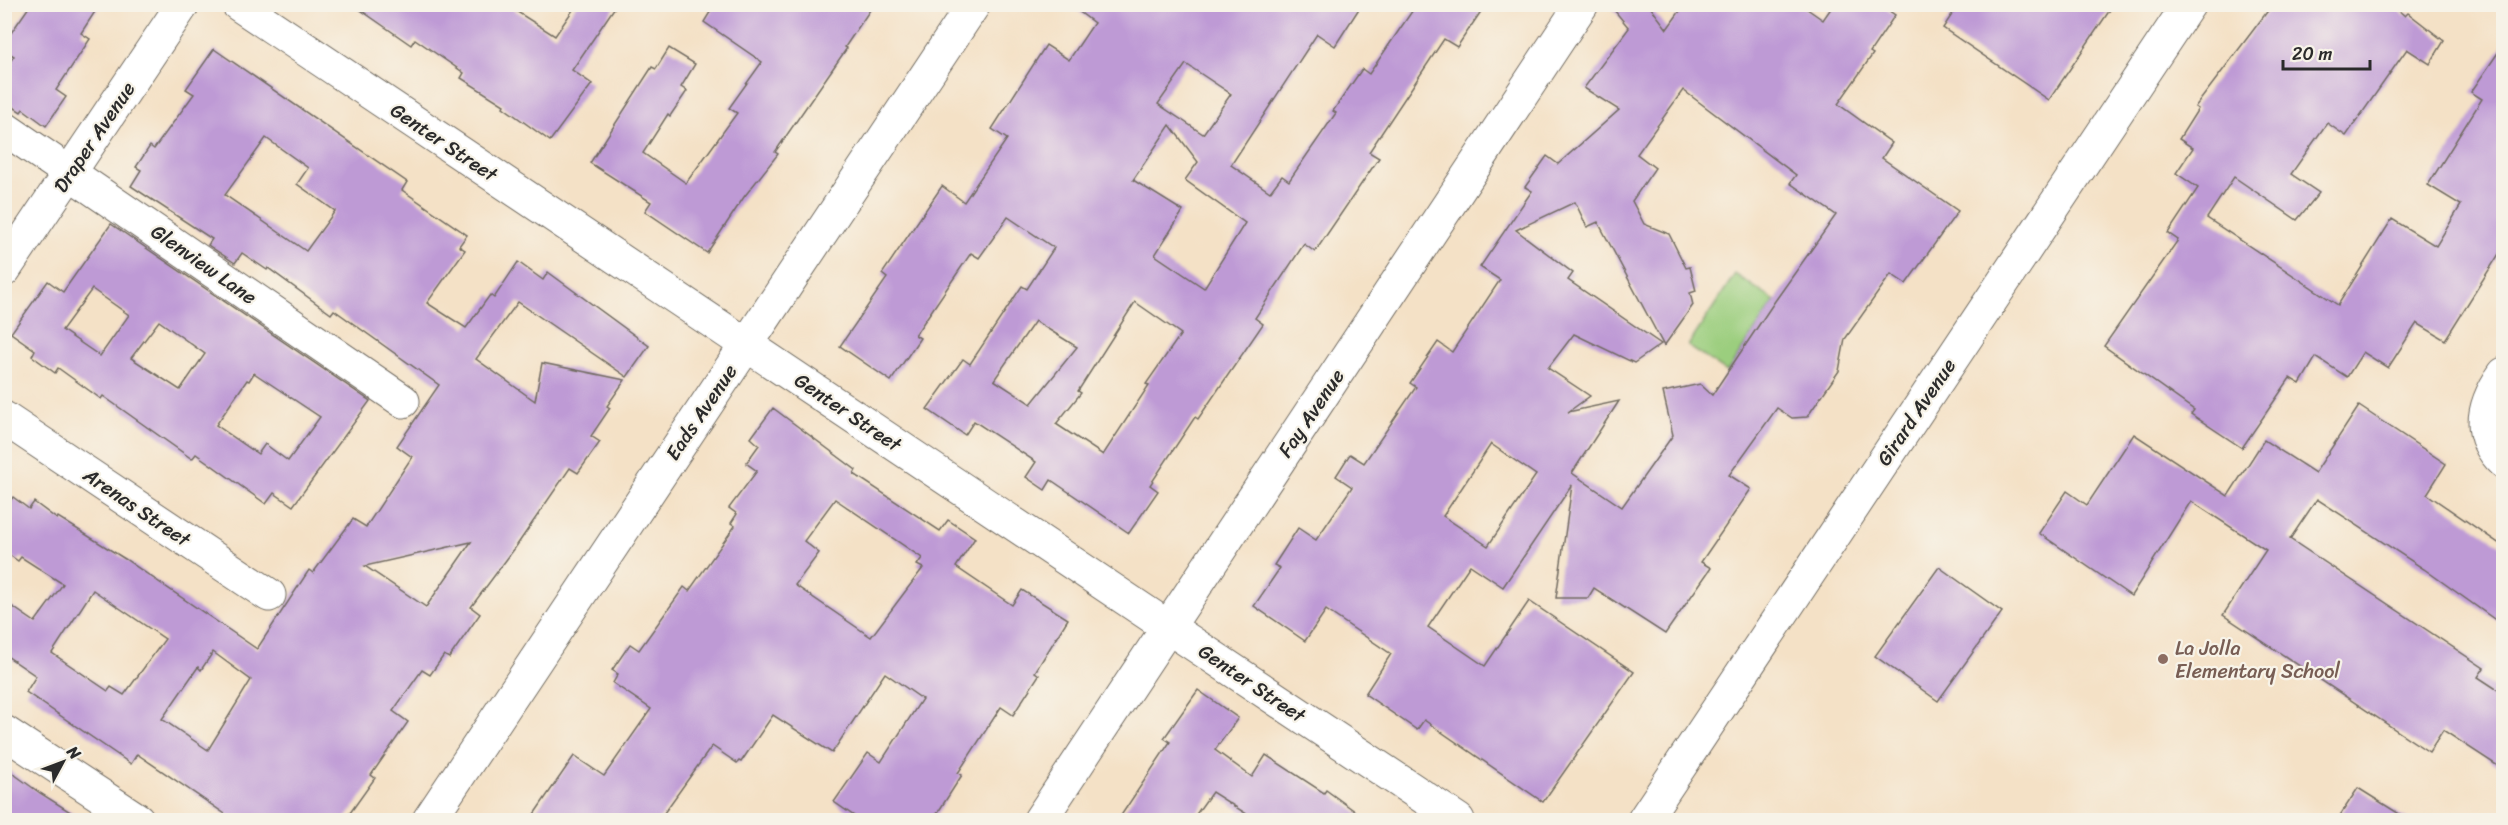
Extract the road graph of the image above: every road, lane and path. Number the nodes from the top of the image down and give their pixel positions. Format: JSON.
{"nodes":[{"id":1,"x":183,"y":4,"type":"edge"},
{"id":2,"x":238,"y":4,"type":"edge"},
{"id":3,"x":974,"y":4,"type":"edge"},
{"id":4,"x":1582,"y":4,"type":"edge"},
{"id":5,"x":2189,"y":4,"type":"edge"},
{"id":6,"x":4,"y":128,"type":"edge"},
{"id":7,"x":70,"y":171,"type":"junction"},
{"id":8,"x":4,"y":270,"type":"edge"},
{"id":9,"x":747,"y":345,"type":"junction"},
{"id":10,"x":2500,"y":379,"type":"edge"},
{"id":11,"x":403,"y":401,"type":"dead end"},
{"id":12,"x":4,"y":418,"type":"edge"},
{"id":13,"x":2504,"y":462,"type":"edge"},
{"id":14,"x":269,"y":595,"type":"dead end"},
{"id":15,"x":1168,"y":627,"type":"junction"},
{"id":16,"x":4,"y":732,"type":"edge"},
{"id":17,"x":1431,"y":809,"type":"edge"},
{"id":18,"x":138,"y":820,"type":"edge"},
{"id":19,"x":429,"y":820,"type":"edge"},
{"id":20,"x":1040,"y":820,"type":"edge"},
{"id":21,"x":1458,"y":820,"type":"edge"},
{"id":22,"x":1644,"y":820,"type":"edge"}],
"edges":[{"from":1,"to":7,"type":"street","name":"Draper Avenue"},
{"from":2,"to":9,"type":"street","name":"Genter Street"},
{"from":3,"to":9,"type":"street","name":"Eads Avenue"},
{"from":4,"to":15,"type":"street","name":"Fay Avenue"},
{"from":5,"to":22,"type":"street","name":"Girard Avenue"},
{"from":6,"to":7,"type":"street","name":"Glenview Lane"},
{"from":7,"to":8,"type":"street","name":"Draper Avenue"},
{"from":7,"to":11,"type":"street","name":"Glenview Lane"},
{"from":9,"to":15,"type":"street","name":"Genter Street"},
{"from":9,"to":19,"type":"street","name":"Eads Avenue"},
{"from":10,"to":13,"type":"street"},
{"from":12,"to":14,"type":"street","name":"Arenas Street"},
{"from":15,"to":17,"type":"street","name":"Genter Street"},
{"from":15,"to":20,"type":"street","name":"Fay Avenue"},
{"from":16,"to":18,"type":"street"},
{"from":17,"to":21,"type":"street","name":"Genter Street"}]}
